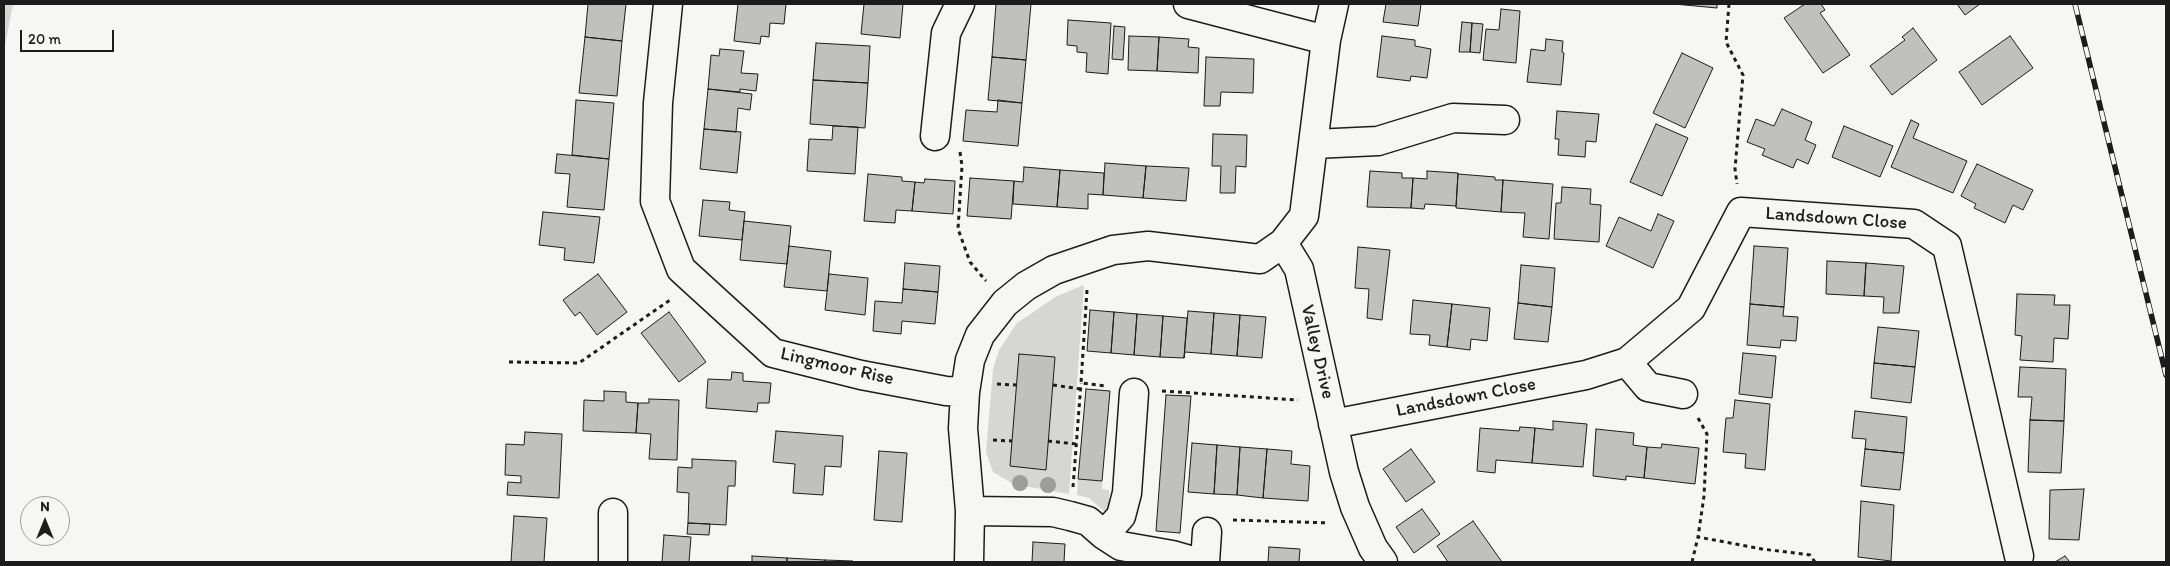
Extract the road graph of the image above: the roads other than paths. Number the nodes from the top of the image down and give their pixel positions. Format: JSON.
{"nodes":[{"id":1,"x":668,"y":4,"type":"edge"},
{"id":2,"x":960,"y":4,"type":"edge"},
{"id":3,"x":1188,"y":4,"type":"edge"},
{"id":4,"x":1334,"y":4,"type":"edge"},
{"id":5,"x":1326,"y":40,"type":"junction"},
{"id":6,"x":1505,"y":120,"type":"dead end"},
{"id":7,"x":935,"y":136,"type":"road end"},
{"id":8,"x":1314,"y":144,"type":"junction"},
{"id":9,"x":1283,"y":243,"type":"junction"},
{"id":10,"x":1627,"y":362,"type":"junction"},
{"id":11,"x":965,"y":392,"type":"junction"},
{"id":12,"x":1134,"y":393,"type":"dead end"},
{"id":13,"x":1683,"y":394,"type":"dead end"},
{"id":14,"x":1333,"y":424,"type":"junction"},
{"id":15,"x":970,"y":511,"type":"junction"},
{"id":16,"x":613,"y":513,"type":"dead end"},
{"id":17,"x":1217,"y":526,"type":"road end"},
{"id":18,"x":1104,"y":535,"type":"junction"},
{"id":19,"x":1132,"y":555,"type":"edge"},
{"id":20,"x":2018,"y":556,"type":"dead end"},
{"id":21,"x":613,"y":562,"type":"edge"},
{"id":22,"x":969,"y":562,"type":"edge"},
{"id":23,"x":1196,"y":562,"type":"edge"},
{"id":24,"x":1205,"y":562,"type":"edge"},
{"id":25,"x":1383,"y":562,"type":"edge"}],
"edges":[{"from":1,"to":11,"type":"street","name":"Lingmoor Rise"},
{"from":2,"to":7,"type":"street"},
{"from":3,"to":5,"type":"street"},
{"from":4,"to":5,"type":"street"},
{"from":5,"to":8,"type":"street"},
{"from":6,"to":8,"type":"street"},
{"from":8,"to":9,"type":"street"},
{"from":9,"to":11,"type":"street"},
{"from":9,"to":14,"type":"street","name":"Valley Drive"},
{"from":10,"to":13,"type":"street"},
{"from":10,"to":14,"type":"street","name":"Landsdown Close"},
{"from":10,"to":20,"type":"street","name":"Landsdown Close"},
{"from":11,"to":15,"type":"street"},
{"from":12,"to":18,"type":"street"},
{"from":14,"to":25,"type":"street","name":"Valley Drive"},
{"from":15,"to":18,"type":"street"},
{"from":15,"to":22,"type":"street"},
{"from":16,"to":21,"type":"street"},
{"from":17,"to":24,"type":"street"},
{"from":18,"to":19,"type":"street"},
{"from":19,"to":23,"type":"street"}]}
